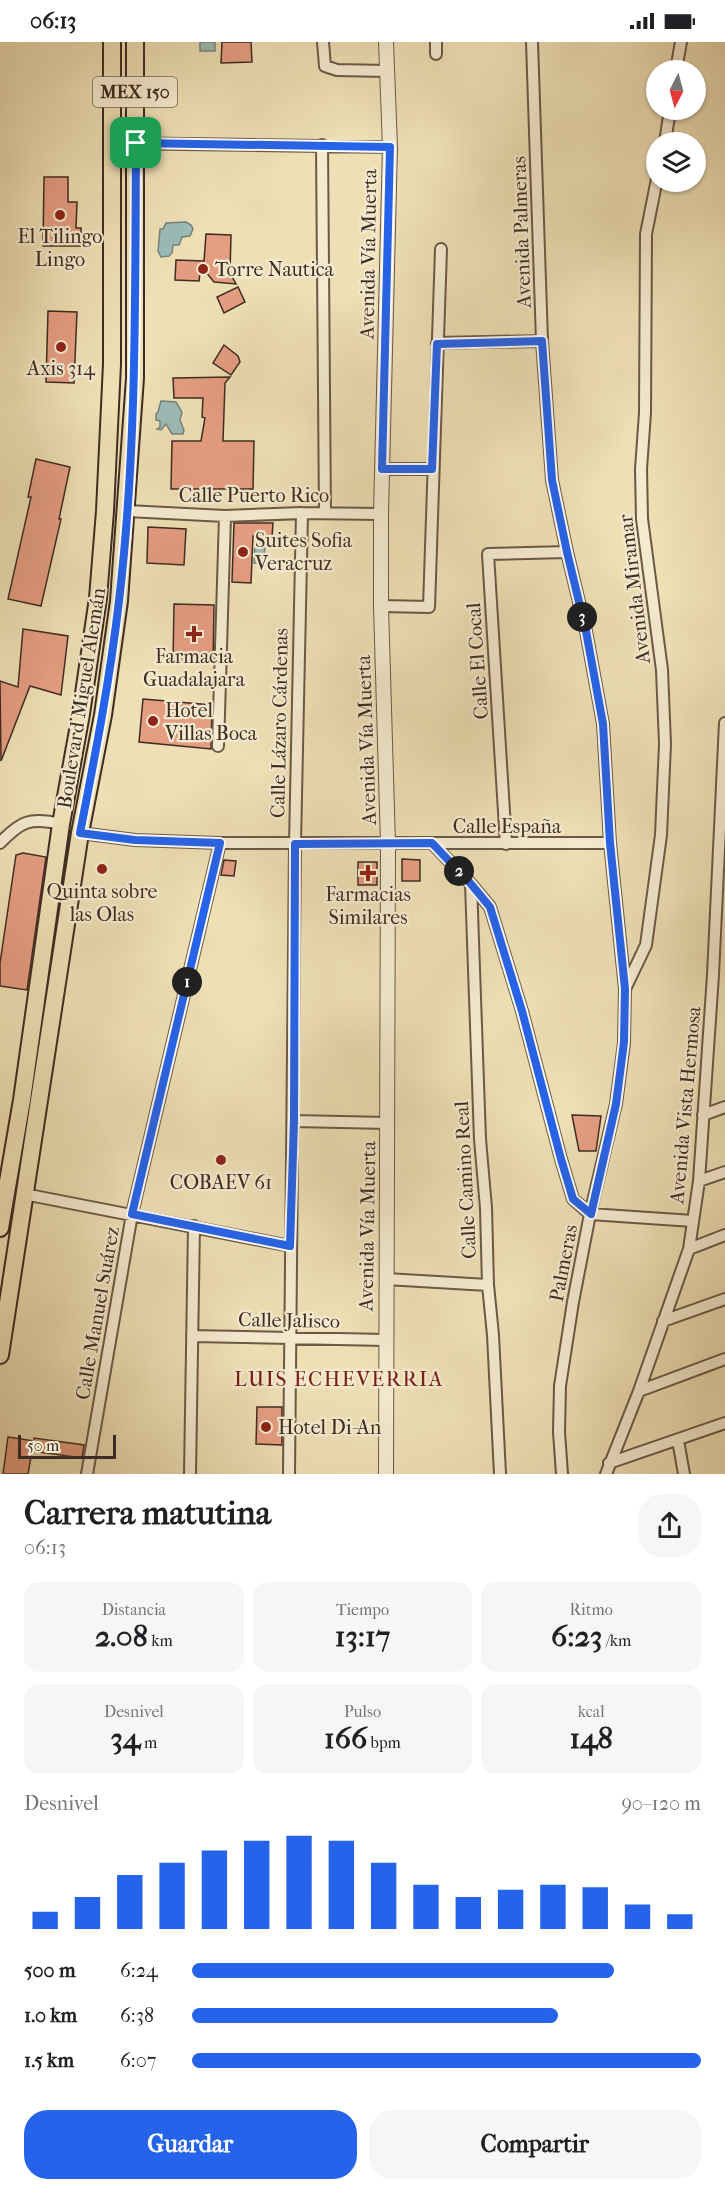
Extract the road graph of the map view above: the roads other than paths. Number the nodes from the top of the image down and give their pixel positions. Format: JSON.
{"nodes":[{"id":1,"x":112,"y":42,"type":"edge"},
{"id":2,"x":135,"y":42,"type":"edge"},
{"id":3,"x":323,"y":42,"type":"edge"},
{"id":4,"x":386,"y":42,"type":"edge"},
{"id":5,"x":532,"y":42,"type":"edge"},
{"id":6,"x":681,"y":42,"type":"edge"},
{"id":7,"x":678,"y":60,"type":"edge"},
{"id":8,"x":387,"y":71,"type":"junction"},
{"id":9,"x":113,"y":143,"type":"junction"},
{"id":10,"x":136,"y":143,"type":"junction"},
{"id":11,"x":322,"y":145,"type":"junction"},
{"id":12,"x":390,"y":147,"type":"junction"},
{"id":13,"x":654,"y":192,"type":"edge"},
{"id":14,"x":441,"y":249,"type":"dead end"},
{"id":15,"x":542,"y":341,"type":"junction"},
{"id":16,"x":437,"y":344,"type":"junction"},
{"id":17,"x":382,"y":469,"type":"junction"},
{"id":18,"x":432,"y":469,"type":"junction"},
{"id":19,"x":127,"y":511,"type":"junction"},
{"id":20,"x":302,"y":513,"type":"junction"},
{"id":21,"x":325,"y":513,"type":"junction"},
{"id":22,"x":381,"y":514,"type":"junction"},
{"id":23,"x":225,"y":516,"type":"junction"},
{"id":24,"x":567,"y":552,"type":"junction"},
{"id":25,"x":381,"y":606,"type":"junction"},
{"id":26,"x":725,"y":723,"type":"edge"},
{"id":27,"x":218,"y":746,"type":"dead end"},
{"id":28,"x":61,"y":824,"type":"junction"},
{"id":29,"x":80,"y":833,"type":"junction"},
{"id":30,"x":0,"y":843,"type":"edge"},
{"id":31,"x":220,"y":843,"type":"junction"},
{"id":32,"x":432,"y":843,"type":"junction"},
{"id":33,"x":610,"y":843,"type":"junction"},
{"id":34,"x":295,"y":844,"type":"junction"},
{"id":35,"x":388,"y":844,"type":"junction"},
{"id":36,"x":507,"y":844,"type":"junction"},
{"id":37,"x":471,"y":884,"type":"junction"},
{"id":38,"x":713,"y":975,"type":"junction"},
{"id":39,"x":725,"y":975,"type":"edge"},
{"id":40,"x":625,"y":989,"type":"junction"},
{"id":41,"x":725,"y":1107,"type":"edge"},
{"id":42,"x":703,"y":1115,"type":"junction"},
{"id":43,"x":294,"y":1121,"type":"junction"},
{"id":44,"x":388,"y":1123,"type":"junction"},
{"id":45,"x":725,"y":1172,"type":"edge"},
{"id":46,"x":699,"y":1181,"type":"junction"},
{"id":47,"x":24,"y":1194,"type":"junction"},
{"id":48,"x":132,"y":1214,"type":"junction"},
{"id":49,"x":591,"y":1214,"type":"junction"},
{"id":50,"x":693,"y":1221,"type":"junction"},
{"id":51,"x":194,"y":1226,"type":"junction"},
{"id":52,"x":0,"y":1228,"type":"edge"},
{"id":53,"x":725,"y":1235,"type":"edge"},
{"id":54,"x":290,"y":1246,"type":"junction"},
{"id":55,"x":689,"y":1249,"type":"junction"},
{"id":56,"x":386,"y":1279,"type":"junction"},
{"id":57,"x":488,"y":1285,"type":"junction"},
{"id":58,"x":725,"y":1299,"type":"edge"},
{"id":59,"x":663,"y":1321,"type":"junction"},
{"id":60,"x":192,"y":1336,"type":"junction"},
{"id":61,"x":289,"y":1338,"type":"junction"},
{"id":62,"x":386,"y":1340,"type":"junction"},
{"id":63,"x":0,"y":1355,"type":"edge"},
{"id":64,"x":725,"y":1359,"type":"edge"},
{"id":65,"x":639,"y":1391,"type":"junction"},
{"id":66,"x":725,"y":1423,"type":"edge"},
{"id":67,"x":678,"y":1440,"type":"junction"},
{"id":68,"x":608,"y":1469,"type":"edge"},
{"id":69,"x":87,"y":1474,"type":"edge"},
{"id":70,"x":190,"y":1474,"type":"edge"},
{"id":71,"x":289,"y":1474,"type":"edge"},
{"id":72,"x":386,"y":1474,"type":"edge"},
{"id":73,"x":500,"y":1474,"type":"edge"},
{"id":74,"x":562,"y":1474,"type":"edge"},
{"id":75,"x":684,"y":1474,"type":"edge"}],
"edges":[{"from":1,"to":9,"type":"main road","name":"Boulevard Miguel Alemán","number":"MEX 150"},
{"from":2,"to":10,"type":"main road","name":"Boulevard Miguel Alemán","number":"MEX 150"},
{"from":3,"to":8,"type":"street"},
{"from":4,"to":8,"type":"street","name":"Avenida Vía Muerta"},
{"from":5,"to":15,"type":"street","name":"Avenida Palmeras"},
{"from":6,"to":7,"type":"street"},
{"from":8,"to":12,"type":"street","name":"Avenida Vía Muerta"},
{"from":9,"to":10,"type":"street"},
{"from":9,"to":28,"type":"main road","name":"Boulevard Miguel Alemán","number":"MEX 150"},
{"from":10,"to":11,"type":"street"},
{"from":10,"to":19,"type":"main road","name":"Boulevard Miguel Alemán","number":"MEX 150"},
{"from":11,"to":12,"type":"street"},
{"from":11,"to":21,"type":"street"},
{"from":12,"to":17,"type":"street","name":"Avenida Vía Muerta"},
{"from":13,"to":40,"type":"street","name":"Avenida Miramar"},
{"from":14,"to":16,"type":"street"},
{"from":15,"to":16,"type":"street"},
{"from":15,"to":24,"type":"street","name":"Avenida Palmeras"},
{"from":16,"to":18,"type":"street"},
{"from":17,"to":18,"type":"street"},
{"from":17,"to":22,"type":"street","name":"Avenida Vía Muerta"},
{"from":18,"to":25,"type":"street"},
{"from":19,"to":23,"type":"street","name":"Calle Puerto Rico"},
{"from":19,"to":29,"type":"main road","name":"Boulevard Miguel Alemán","number":"MEX 150"},
{"from":20,"to":21,"type":"street","name":"Calle Puerto Rico"},
{"from":20,"to":23,"type":"street","name":"Calle Puerto Rico"},
{"from":20,"to":34,"type":"street","name":"Calle Lázaro Cárdenas"},
{"from":21,"to":22,"type":"street","name":"Calle Puerto Rico"},
{"from":22,"to":25,"type":"street","name":"Avenida Vía Muerta"},
{"from":23,"to":27,"type":"street"},
{"from":24,"to":33,"type":"street","name":"Avenida Palmeras"},
{"from":24,"to":36,"type":"street","name":"Calle El Cocal"},
{"from":25,"to":35,"type":"street","name":"Avenida Vía Muerta"},
{"from":26,"to":38,"type":"street","name":"Avenida Vista Hermosa"},
{"from":28,"to":30,"type":"street"},
{"from":28,"to":52,"type":"main road","name":"Boulevard Miguel Alemán","number":"MEX 150"},
{"from":29,"to":31,"type":"street","name":"Calle España"},
{"from":29,"to":47,"type":"main road","name":"Boulevard Miguel Alemán","number":"MEX 150"},
{"from":31,"to":34,"type":"street","name":"Calle España"},
{"from":31,"to":48,"type":"street","name":"Calle Manuel Suárez"},
{"from":32,"to":35,"type":"street","name":"Calle España"},
{"from":32,"to":36,"type":"street","name":"Calle España"},
{"from":32,"to":37,"type":"street"},
{"from":33,"to":36,"type":"street","name":"Calle España"},
{"from":33,"to":40,"type":"street","name":"Avenida Palmeras"},
{"from":34,"to":35,"type":"street","name":"Calle España"},
{"from":34,"to":43,"type":"street","name":"Calle Lázaro Cárdenas"},
{"from":35,"to":44,"type":"street","name":"Avenida Vía Muerta"},
{"from":37,"to":49,"type":"street"},
{"from":37,"to":57,"type":"street","name":"Calle Camino Real"},
{"from":38,"to":39,"type":"street"},
{"from":38,"to":42,"type":"street","name":"Avenida Vista Hermosa"},
{"from":40,"to":49,"type":"street","name":"Palmeras"},
{"from":41,"to":42,"type":"street"},
{"from":42,"to":46,"type":"street","name":"Avenida Vista Hermosa"},
{"from":43,"to":44,"type":"street"},
{"from":43,"to":54,"type":"street","name":"Calle Lázaro Cárdenas"},
{"from":44,"to":56,"type":"street","name":"Avenida Vía Muerta"},
{"from":45,"to":46,"type":"street"},
{"from":46,"to":50,"type":"street","name":"Avenida Vista Hermosa"},
{"from":47,"to":48,"type":"street"},
{"from":47,"to":63,"type":"main road","name":"Boulevard Miguel Alemán","number":"MEX 150"},
{"from":48,"to":51,"type":"street"},
{"from":48,"to":69,"type":"street","name":"Calle Manuel Suárez"},
{"from":49,"to":50,"type":"street"},
{"from":49,"to":74,"type":"street","name":"Palmeras"},
{"from":50,"to":55,"type":"street","name":"Avenida Vista Hermosa"},
{"from":51,"to":54,"type":"street"},
{"from":51,"to":60,"type":"street"},
{"from":53,"to":55,"type":"street"},
{"from":54,"to":61,"type":"street","name":"Calle Lázaro Cárdenas"},
{"from":55,"to":59,"type":"street","name":"Avenida Vista Hermosa"},
{"from":56,"to":57,"type":"street"},
{"from":56,"to":62,"type":"street","name":"Avenida Vía Muerta"},
{"from":57,"to":73,"type":"street","name":"Calle Camino Real"},
{"from":58,"to":59,"type":"street"},
{"from":59,"to":65,"type":"street","name":"Avenida Vista Hermosa"},
{"from":60,"to":61,"type":"street","name":"Calle Jalisco"},
{"from":60,"to":70,"type":"street"},
{"from":61,"to":62,"type":"street","name":"Calle Jalisco"},
{"from":61,"to":71,"type":"street","name":"Calle Lázaro Cárdenas"},
{"from":62,"to":72,"type":"street","name":"Avenida Vía Muerta"},
{"from":64,"to":65,"type":"street"},
{"from":65,"to":68,"type":"street","name":"Avenida Vista Hermosa"},
{"from":66,"to":67,"type":"street"},
{"from":67,"to":68,"type":"street"},
{"from":67,"to":75,"type":"street"}]}
